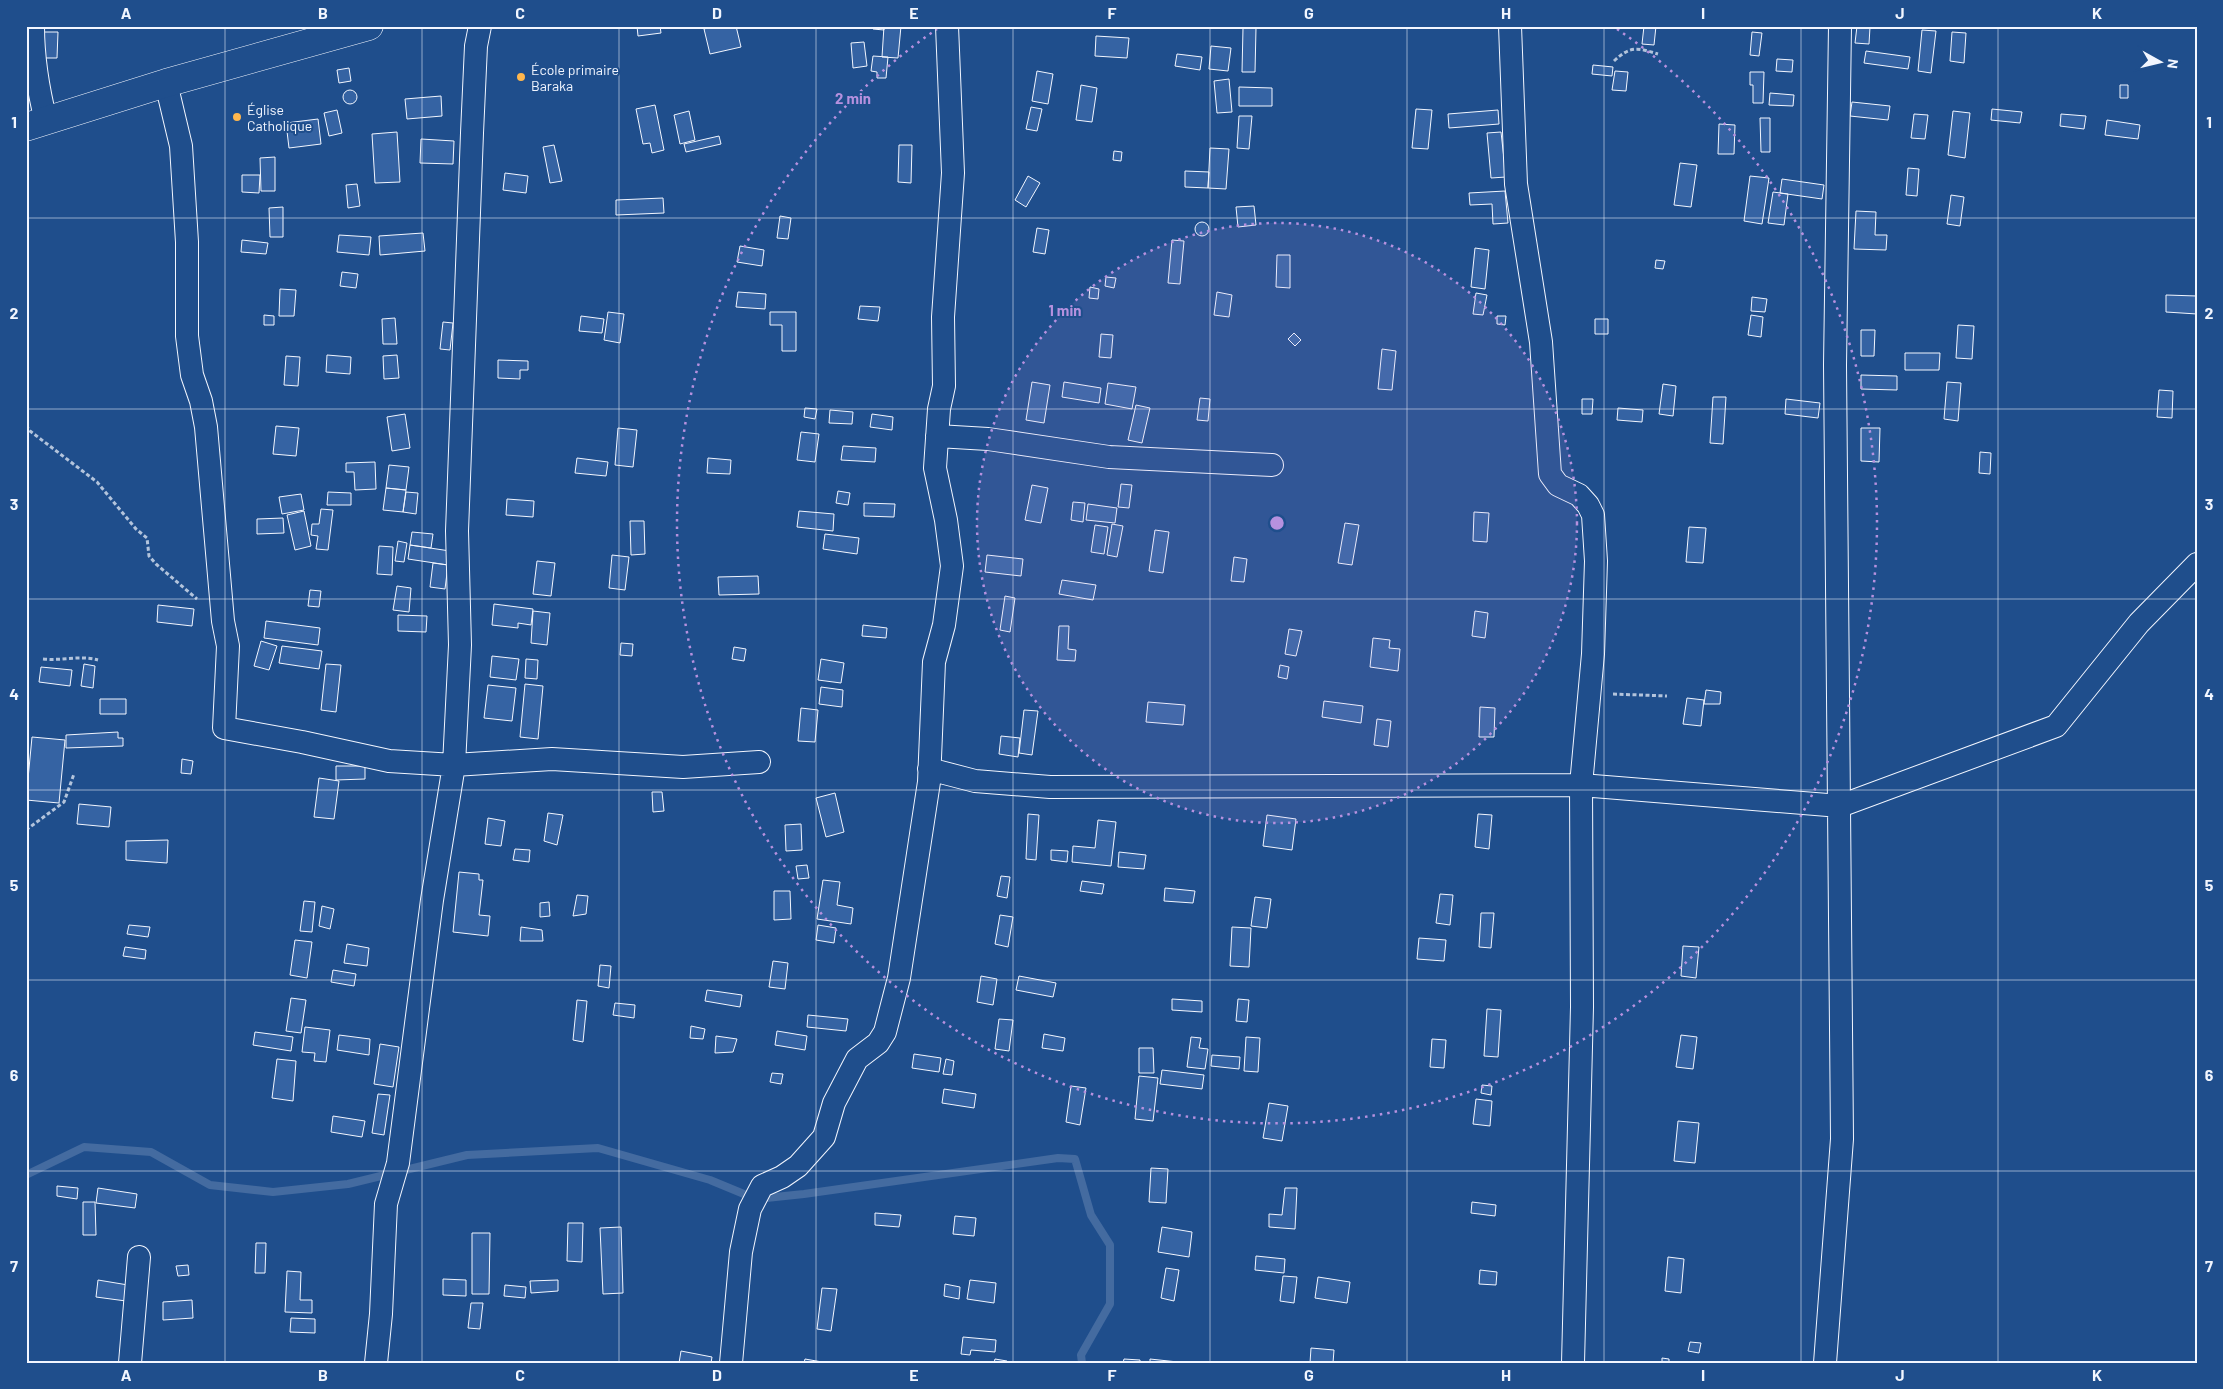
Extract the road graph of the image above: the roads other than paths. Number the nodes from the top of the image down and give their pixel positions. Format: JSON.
{"nodes":[{"id":1,"x":33,"y":26,"type":"edge"},
{"id":2,"x":369,"y":26,"type":"edge"},
{"id":3,"x":480,"y":26,"type":"edge"},
{"id":4,"x":947,"y":26,"type":"edge"},
{"id":5,"x":1510,"y":26,"type":"edge"},
{"id":6,"x":1840,"y":26,"type":"edge"},
{"id":7,"x":166,"y":84,"type":"junction"},
{"id":8,"x":36,"y":124,"type":"edge"},
{"id":9,"x":937,"y":436,"type":"junction"},
{"id":10,"x":1272,"y":465,"type":"dead end"},
{"id":11,"x":2197,"y":564,"type":"edge"},
{"id":12,"x":759,"y":762,"type":"dead end"},
{"id":13,"x":454,"y":765,"type":"junction"},
{"id":14,"x":929,"y":770,"type":"junction"},
{"id":15,"x":1581,"y":785,"type":"junction"},
{"id":16,"x":1840,"y":806,"type":"junction"},
{"id":17,"x":139,"y":1257,"type":"dead end"},
{"id":18,"x":130,"y":1363,"type":"edge"},
{"id":19,"x":376,"y":1363,"type":"edge"},
{"id":20,"x":731,"y":1363,"type":"edge"},
{"id":21,"x":1573,"y":1363,"type":"edge"},
{"id":22,"x":1826,"y":1363,"type":"edge"}],
"edges":[{"from":1,"to":8,"type":"street"},
{"from":2,"to":7,"type":"highway"},
{"from":3,"to":13,"type":"street"},
{"from":4,"to":9,"type":"street"},
{"from":5,"to":15,"type":"street"},
{"from":6,"to":16,"type":"street"},
{"from":7,"to":8,"type":"highway"},
{"from":7,"to":13,"type":"street"},
{"from":9,"to":10,"type":"street"},
{"from":9,"to":14,"type":"street"},
{"from":11,"to":16,"type":"street"},
{"from":12,"to":13,"type":"street"},
{"from":13,"to":19,"type":"street"},
{"from":14,"to":15,"type":"street"},
{"from":14,"to":20,"type":"street"},
{"from":15,"to":16,"type":"street"},
{"from":15,"to":21,"type":"street"},
{"from":16,"to":22,"type":"street"},
{"from":17,"to":18,"type":"street"}]}
